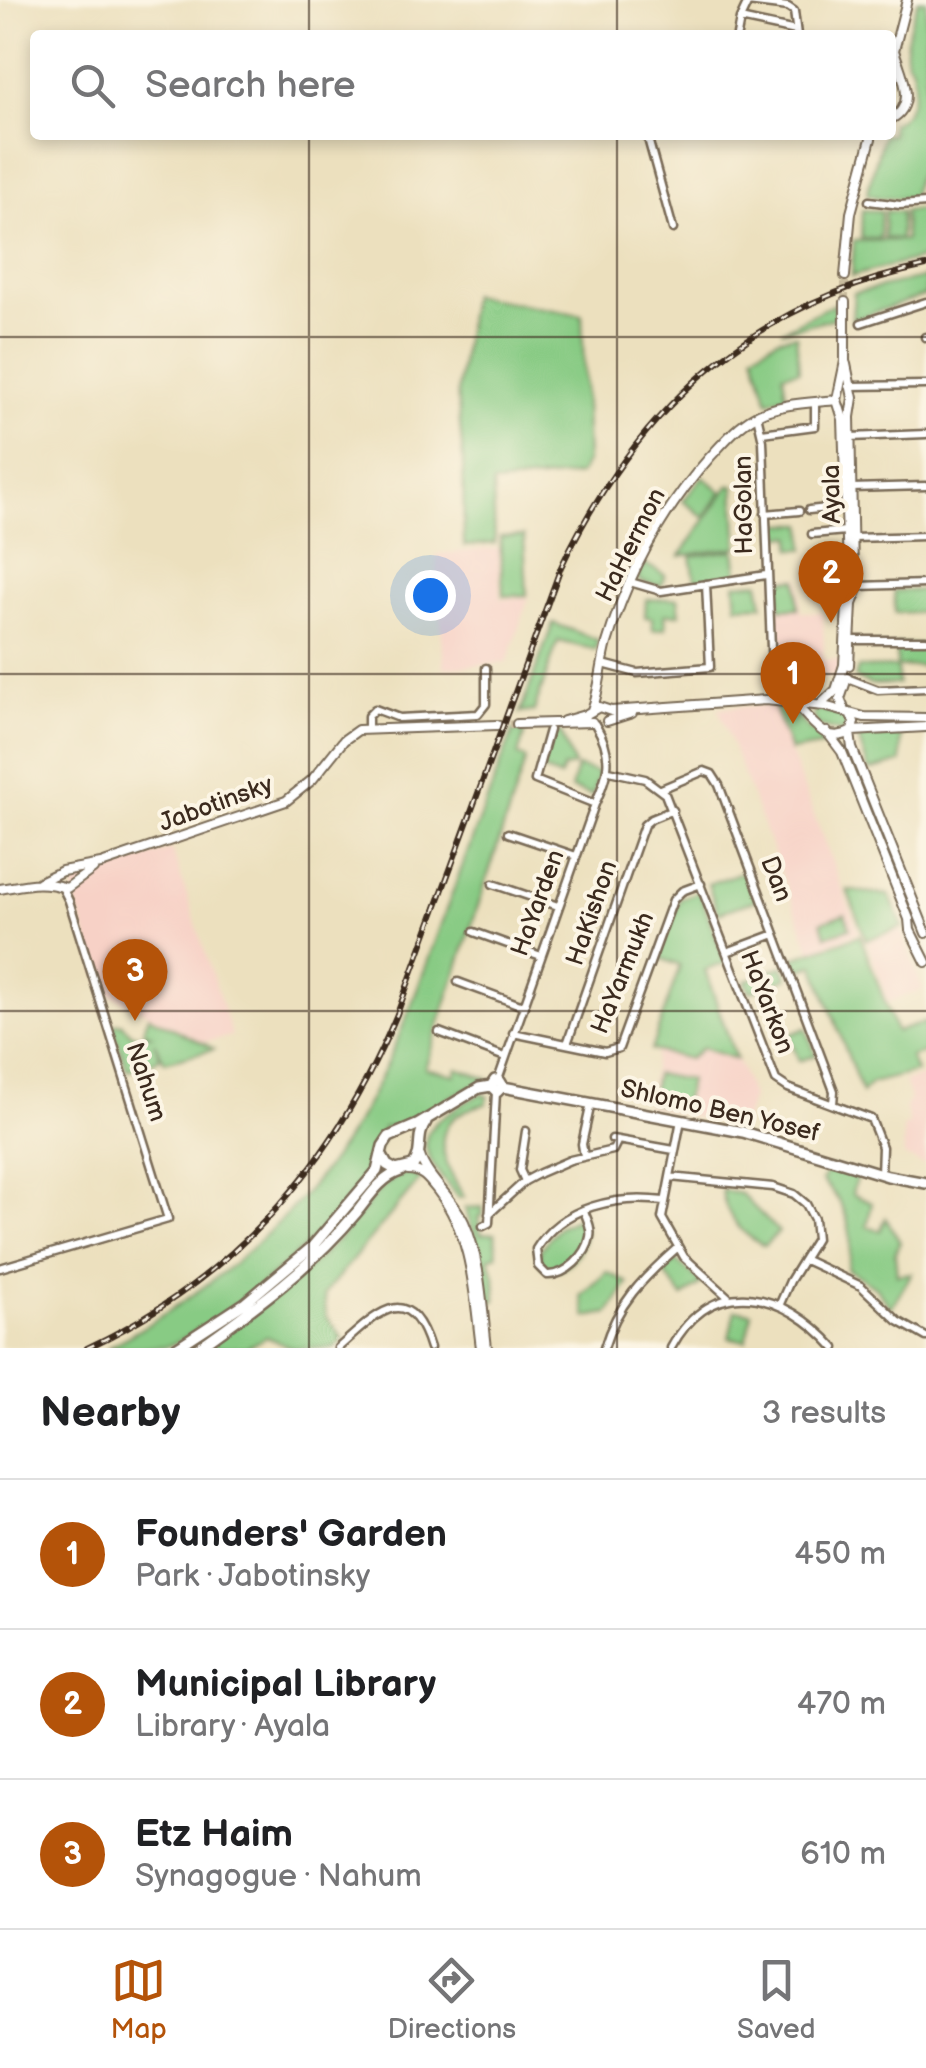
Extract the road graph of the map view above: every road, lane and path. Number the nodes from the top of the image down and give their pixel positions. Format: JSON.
{"nodes":[{"id":1,"x":907,"y":0,"type":"edge"},
{"id":2,"x":740,"y":20,"type":"junction"},
{"id":3,"x":738,"y":30,"type":"edge"},
{"id":4,"x":783,"y":30,"type":"edge"},
{"id":5,"x":796,"y":30,"type":"edge"},
{"id":6,"x":896,"y":38,"type":"edge"},
{"id":7,"x":896,"y":74,"type":"edge"},
{"id":8,"x":896,"y":115,"type":"edge"},
{"id":9,"x":648,"y":140,"type":"edge"},
{"id":10,"x":872,"y":140,"type":"edge"},
{"id":11,"x":869,"y":202,"type":"dead end"},
{"id":12,"x":926,"y":203,"type":"edge"},
{"id":13,"x":674,"y":229,"type":"dead end"},
{"id":14,"x":845,"y":276,"type":"tunnel mouth"},
{"id":15,"x":845,"y":302,"type":"tunnel mouth"},
{"id":16,"x":926,"y":302,"type":"edge"},
{"id":17,"x":861,"y":324,"type":"dead end"},
{"id":18,"x":926,"y":385,"type":"edge"},
{"id":19,"x":845,"y":397,"type":"junction"},
{"id":20,"x":815,"y":402,"type":"junction"},
{"id":21,"x":758,"y":414,"type":"junction"},
{"id":22,"x":762,"y":434,"type":"junction"},
{"id":23,"x":926,"y":434,"type":"edge"},
{"id":24,"x":850,"y":437,"type":"junction"},
{"id":25,"x":926,"y":486,"type":"edge"},
{"id":26,"x":852,"y":488,"type":"junction"},
{"id":27,"x":846,"y":506,"type":"junction"},
{"id":28,"x":799,"y":510,"type":"dead end"},
{"id":29,"x":809,"y":510,"type":"dead end"},
{"id":30,"x":764,"y":514,"type":"junction"},
{"id":31,"x":812,"y":534,"type":"dead end"},
{"id":32,"x":850,"y":534,"type":"junction"},
{"id":33,"x":926,"y":536,"type":"edge"},
{"id":34,"x":766,"y":575,"type":"junction"},
{"id":35,"x":630,"y":582,"type":"junction"},
{"id":36,"x":706,"y":584,"type":"junction"},
{"id":37,"x":852,"y":584,"type":"junction"},
{"id":38,"x":926,"y":584,"type":"edge"},
{"id":39,"x":850,"y":597,"type":"junction"},
{"id":40,"x":852,"y":640,"type":"junction"},
{"id":41,"x":926,"y":640,"type":"edge"},
{"id":42,"x":602,"y":664,"type":"junction"},
{"id":43,"x":486,"y":668,"type":"dead end"},
{"id":44,"x":846,"y":678,"type":"junction"},
{"id":45,"x":926,"y":688,"type":"edge"},
{"id":46,"x":773,"y":700,"type":"junction"},
{"id":47,"x":788,"y":702,"type":"junction"},
{"id":48,"x":818,"y":705,"type":"junction"},
{"id":49,"x":847,"y":712,"type":"junction"},
{"id":50,"x":599,"y":717,"type":"junction"},
{"id":51,"x":926,"y":718,"type":"edge"},
{"id":52,"x":810,"y":722,"type":"junction"},
{"id":53,"x":517,"y":724,"type":"tunnel mouth"},
{"id":54,"x":496,"y":725,"type":"tunnel mouth"},
{"id":55,"x":368,"y":728,"type":"junction"},
{"id":56,"x":926,"y":728,"type":"edge"},
{"id":57,"x":549,"y":730,"type":"dead end"},
{"id":58,"x":827,"y":732,"type":"junction"},
{"id":59,"x":851,"y":732,"type":"junction"},
{"id":60,"x":609,"y":771,"type":"junction"},
{"id":61,"x":661,"y":789,"type":"junction"},
{"id":62,"x":595,"y":804,"type":"junction"},
{"id":63,"x":673,"y":810,"type":"junction"},
{"id":64,"x":508,"y":834,"type":"dead end"},
{"id":65,"x":576,"y":856,"type":"junction"},
{"id":66,"x":65,"y":880,"type":"junction"},
{"id":67,"x":493,"y":884,"type":"dead end"},
{"id":68,"x":701,"y":884,"type":"junction"},
{"id":69,"x":0,"y":890,"type":"edge"},
{"id":70,"x":558,"y":906,"type":"junction"},
{"id":71,"x":910,"y":924,"type":"junction"},
{"id":72,"x":925,"y":926,"type":"edge"},
{"id":73,"x":474,"y":932,"type":"dead end"},
{"id":74,"x":776,"y":934,"type":"junction"},
{"id":75,"x":915,"y":935,"type":"junction"},
{"id":76,"x":727,"y":952,"type":"junction"},
{"id":77,"x":541,"y":956,"type":"junction"},
{"id":78,"x":926,"y":962,"type":"edge"},
{"id":79,"x":458,"y":982,"type":"dead end"},
{"id":80,"x":523,"y":1006,"type":"junction"},
{"id":81,"x":440,"y":1032,"type":"dead end"},
{"id":82,"x":514,"y":1033,"type":"junction"},
{"id":83,"x":567,"y":1044,"type":"junction"},
{"id":84,"x":505,"y":1057,"type":"junction"},
{"id":85,"x":497,"y":1086,"type":"junction"},
{"id":86,"x":591,"y":1102,"type":"junction"},
{"id":87,"x":833,"y":1104,"type":"junction"},
{"id":88,"x":437,"y":1113,"type":"junction"},
{"id":89,"x":681,"y":1120,"type":"junction"},
{"id":90,"x":526,"y":1131,"type":"dead end"},
{"id":91,"x":398,"y":1133,"type":"junction"},
{"id":92,"x":419,"y":1150,"type":"junction"},
{"id":93,"x":674,"y":1150,"type":"junction"},
{"id":94,"x":382,"y":1156,"type":"junction"},
{"id":95,"x":584,"y":1156,"type":"junction"},
{"id":96,"x":405,"y":1170,"type":"junction"},
{"id":97,"x":881,"y":1174,"type":"junction"},
{"id":98,"x":670,"y":1177,"type":"junction"},
{"id":99,"x":526,"y":1181,"type":"junction"},
{"id":100,"x":926,"y":1184,"type":"edge"},
{"id":101,"x":664,"y":1201,"type":"junction"},
{"id":102,"x":584,"y":1211,"type":"junction"},
{"id":103,"x":489,"y":1214,"type":"junction"},
{"id":104,"x":484,"y":1226,"type":"dead end"},
{"id":105,"x":677,"y":1248,"type":"junction"},
{"id":106,"x":805,"y":1260,"type":"junction"},
{"id":107,"x":0,"y":1268,"type":"edge"},
{"id":108,"x":728,"y":1297,"type":"junction"},
{"id":109,"x":779,"y":1306,"type":"junction"},
{"id":110,"x":926,"y":1337,"type":"edge"},
{"id":111,"x":176,"y":1348,"type":"edge"},
{"id":112,"x":198,"y":1348,"type":"edge"},
{"id":113,"x":338,"y":1348,"type":"edge"},
{"id":114,"x":430,"y":1348,"type":"edge"},
{"id":115,"x":484,"y":1348,"type":"edge"},
{"id":116,"x":604,"y":1348,"type":"edge"},
{"id":117,"x":671,"y":1348,"type":"edge"},
{"id":118,"x":834,"y":1348,"type":"edge"}],
"edges":[{"from":1,"to":6,"type":"street"},
{"from":2,"to":3,"type":"street"},
{"from":2,"to":4,"type":"street"},
{"from":2,"to":5,"type":"street"},
{"from":7,"to":8,"type":"street"},
{"from":9,"to":13,"type":"street"},
{"from":10,"to":14,"type":"street"},
{"from":11,"to":12,"type":"street"},
{"from":15,"to":19,"type":"street","name":"Ayala"},
{"from":16,"to":17,"type":"street"},
{"from":18,"to":19,"type":"street"},
{"from":19,"to":20,"type":"street","name":"HaHermon"},
{"from":19,"to":24,"type":"street","name":"Ayala"},
{"from":19,"to":27,"type":"street","name":"Ayala"},
{"from":20,"to":21,"type":"street","name":"HaHermon"},
{"from":20,"to":22,"type":"street"},
{"from":21,"to":22,"type":"street","name":"HaGolan"},
{"from":21,"to":35,"type":"street","name":"HaHermon"},
{"from":22,"to":30,"type":"street","name":"HaGolan"},
{"from":23,"to":24,"type":"street"},
{"from":24,"to":26,"type":"street","name":"Ayala"},
{"from":25,"to":26,"type":"street"},
{"from":26,"to":32,"type":"street","name":"Ayala"},
{"from":27,"to":29,"type":"street"},
{"from":27,"to":32,"type":"street","name":"Ayala"},
{"from":28,"to":30,"type":"street"},
{"from":30,"to":34,"type":"street","name":"HaGolan"},
{"from":31,"to":32,"type":"street"},
{"from":32,"to":33,"type":"street"},
{"from":32,"to":37,"type":"street","name":"Ayala"},
{"from":34,"to":36,"type":"street","name":"HaGolan"},
{"from":34,"to":46,"type":"street"},
{"from":35,"to":36,"type":"street","name":"HaGolan"},
{"from":35,"to":42,"type":"street","name":"HaHermon"},
{"from":36,"to":42,"type":"street"},
{"from":37,"to":38,"type":"street"},
{"from":37,"to":39,"type":"street"},
{"from":37,"to":39,"type":"street","name":"Ayala"},
{"from":39,"to":40,"type":"street"},
{"from":39,"to":48,"type":"street"},
{"from":40,"to":41,"type":"street"},
{"from":40,"to":44,"type":"street"},
{"from":42,"to":50,"type":"street","name":"HaHermon"},
{"from":43,"to":55,"type":"street"},
{"from":44,"to":45,"type":"street"},
{"from":44,"to":49,"type":"street"},
{"from":46,"to":47,"type":"street"},
{"from":46,"to":50,"type":"street"},
{"from":47,"to":48,"type":"street"},
{"from":47,"to":52,"type":"street"},
{"from":48,"to":49,"type":"street"},
{"from":48,"to":52,"type":"street"},
{"from":49,"to":51,"type":"street"},
{"from":49,"to":59,"type":"street"},
{"from":50,"to":53,"type":"street"},
{"from":50,"to":60,"type":"street"},
{"from":52,"to":58,"type":"street"},
{"from":54,"to":55,"type":"street"},
{"from":55,"to":66,"type":"street","name":"Jabotinsky"},
{"from":56,"to":59,"type":"street"},
{"from":57,"to":62,"type":"street"},
{"from":58,"to":59,"type":"street"},
{"from":58,"to":71,"type":"street"},
{"from":59,"to":72,"type":"street"},
{"from":60,"to":61,"type":"street"},
{"from":60,"to":62,"type":"street","name":"HaYarden"},
{"from":61,"to":63,"type":"street","name":"HaYarkon"},
{"from":61,"to":74,"type":"street","name":"Dan"},
{"from":62,"to":65,"type":"street","name":"HaYarden"},
{"from":63,"to":68,"type":"street","name":"HaYarkon"},
{"from":63,"to":83,"type":"street","name":"HaKishon"},
{"from":64,"to":65,"type":"street"},
{"from":65,"to":70,"type":"street","name":"HaYarden"},
{"from":66,"to":69,"type":"street","name":"Jabotinsky"},
{"from":66,"to":107,"type":"street","name":"Nahum"},
{"from":67,"to":70,"type":"street"},
{"from":68,"to":76,"type":"street","name":"HaYarkon"},
{"from":68,"to":83,"type":"street","name":"HaYarmukh"},
{"from":70,"to":77,"type":"street","name":"HaYarden"},
{"from":71,"to":72,"type":"street"},
{"from":71,"to":75,"type":"street"},
{"from":72,"to":75,"type":"street"},
{"from":73,"to":77,"type":"street"},
{"from":74,"to":76,"type":"street"},
{"from":74,"to":87,"type":"street","name":"Dan"},
{"from":75,"to":78,"type":"street"},
{"from":76,"to":87,"type":"street","name":"HaYarkon"},
{"from":77,"to":80,"type":"street","name":"HaYarden"},
{"from":79,"to":80,"type":"street"},
{"from":80,"to":82,"type":"street","name":"HaYarden"},
{"from":81,"to":84,"type":"street"},
{"from":82,"to":83,"type":"street","name":"HaYarmukh"},
{"from":82,"to":84,"type":"street","name":"HaYarden"},
{"from":84,"to":85,"type":"street","name":"HaYarden"},
{"from":85,"to":86,"type":"main road","name":"Shlomo Ben Yosef"},
{"from":85,"to":88,"type":"main road"},
{"from":85,"to":103,"type":"street","name":"HaYarden"},
{"from":86,"to":89,"type":"main road","name":"Shlomo Ben Yosef"},
{"from":86,"to":95,"type":"street"},
{"from":87,"to":97,"type":"street","name":"HaYarkon"},
{"from":88,"to":91,"type":"main road"},
{"from":88,"to":92,"type":"main road"},
{"from":89,"to":93,"type":"street"},
{"from":89,"to":97,"type":"main road","name":"Shlomo Ben Yosef"},
{"from":90,"to":99,"type":"street"},
{"from":91,"to":92,"type":"main road"},
{"from":91,"to":94,"type":"main road"},
{"from":92,"to":96,"type":"main road"},
{"from":92,"to":115,"type":"street"},
{"from":93,"to":95,"type":"street"},
{"from":93,"to":98,"type":"street"},
{"from":94,"to":96,"type":"main road"},
{"from":94,"to":111,"type":"main road"},
{"from":95,"to":99,"type":"street"},
{"from":96,"to":112,"type":"main road"},
{"from":96,"to":115,"type":"street"},
{"from":97,"to":100,"type":"main road","name":"Shlomo Ben Yosef"},
{"from":98,"to":101,"type":"street"},
{"from":98,"to":106,"type":"street"},
{"from":99,"to":103,"type":"street"},
{"from":101,"to":102,"type":"street"},
{"from":101,"to":105,"type":"street"},
{"from":102,"to":102,"type":"street"},
{"from":103,"to":104,"type":"street"},
{"from":105,"to":108,"type":"street"},
{"from":105,"to":116,"type":"street"},
{"from":106,"to":109,"type":"street"},
{"from":106,"to":110,"type":"street"},
{"from":108,"to":109,"type":"street"},
{"from":108,"to":117,"type":"street"},
{"from":109,"to":118,"type":"street"},
{"from":113,"to":114,"type":"street"}]}
